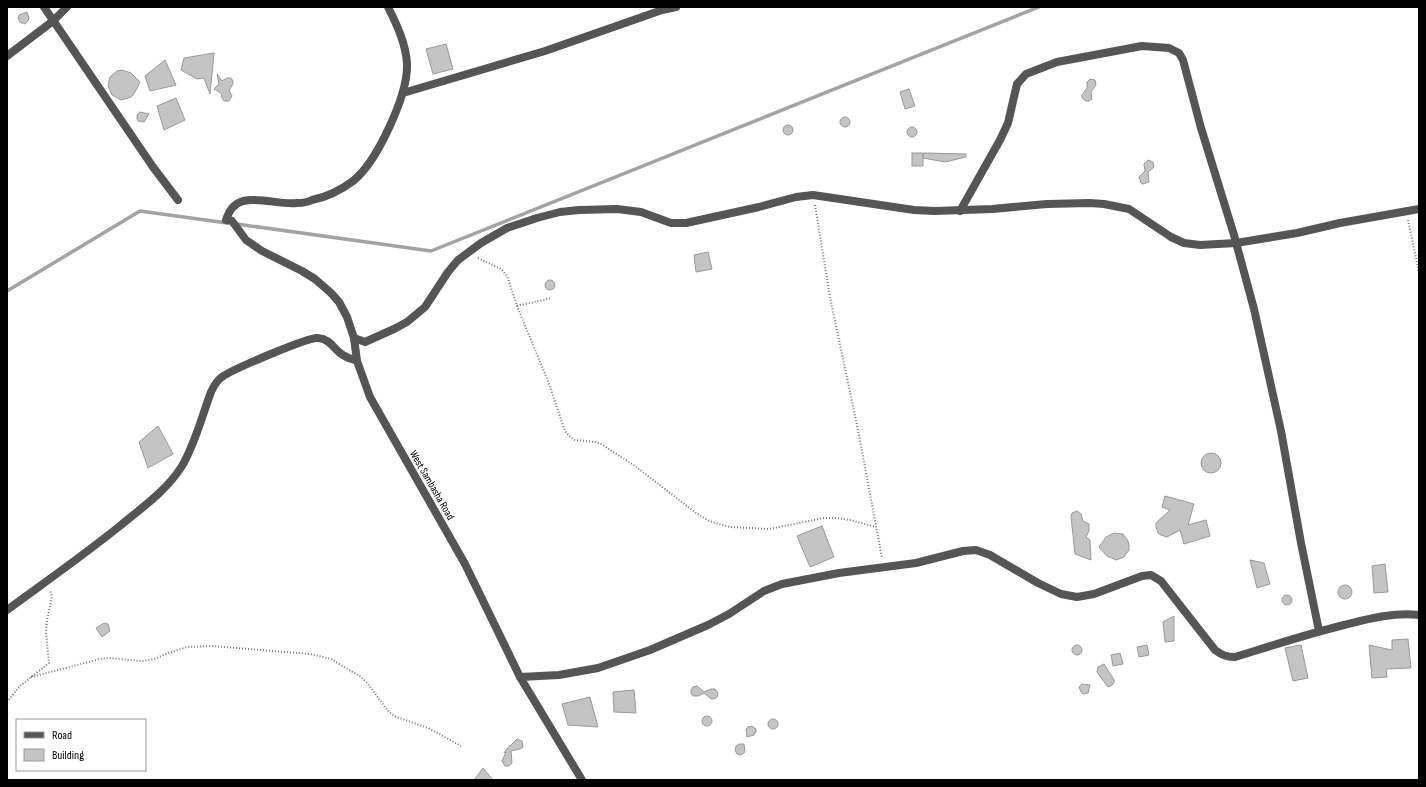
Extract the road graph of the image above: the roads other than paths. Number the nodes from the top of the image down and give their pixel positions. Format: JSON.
{"nodes":[{"id":1,"x":44,"y":7,"type":"edge"},
{"id":2,"x":67,"y":7,"type":"edge"},
{"id":3,"x":388,"y":7,"type":"edge"},
{"id":4,"x":676,"y":7,"type":"edge"},
{"id":5,"x":53,"y":21,"type":"junction"},
{"id":6,"x":7,"y":56,"type":"edge"},
{"id":7,"x":402,"y":93,"type":"junction"},
{"id":8,"x":178,"y":200,"type":"dead end"},
{"id":9,"x":1419,"y":209,"type":"edge"},
{"id":10,"x":960,"y":211,"type":"junction"},
{"id":11,"x":1236,"y":243,"type":"junction"},
{"id":12,"x":354,"y":338,"type":"junction"},
{"id":13,"x":357,"y":361,"type":"junction"},
{"id":14,"x":7,"y":610,"type":"edge"},
{"id":15,"x":1419,"y":615,"type":"edge"},
{"id":16,"x":1319,"y":631,"type":"junction"},
{"id":17,"x":520,"y":677,"type":"junction"},
{"id":18,"x":582,"y":780,"type":"edge"}],
"edges":[{"from":1,"to":5,"type":"street"},
{"from":2,"to":5,"type":"street"},
{"from":3,"to":7,"type":"street"},
{"from":4,"to":7,"type":"street"},
{"from":5,"to":6,"type":"street"},
{"from":5,"to":8,"type":"street"},
{"from":7,"to":12,"type":"street","name":"West Sambasha Road"},
{"from":9,"to":11,"type":"street"},
{"from":10,"to":11,"type":"street"},
{"from":10,"to":11,"type":"street"},
{"from":10,"to":12,"type":"street"},
{"from":11,"to":16,"type":"street"},
{"from":12,"to":13,"type":"street","name":"West Sambasha Road"},
{"from":13,"to":14,"type":"street"},
{"from":13,"to":17,"type":"street","name":"West Sambasha Road"},
{"from":15,"to":16,"type":"street"},
{"from":16,"to":17,"type":"street"},
{"from":17,"to":18,"type":"street","name":"West Sambasha Road"}]}
